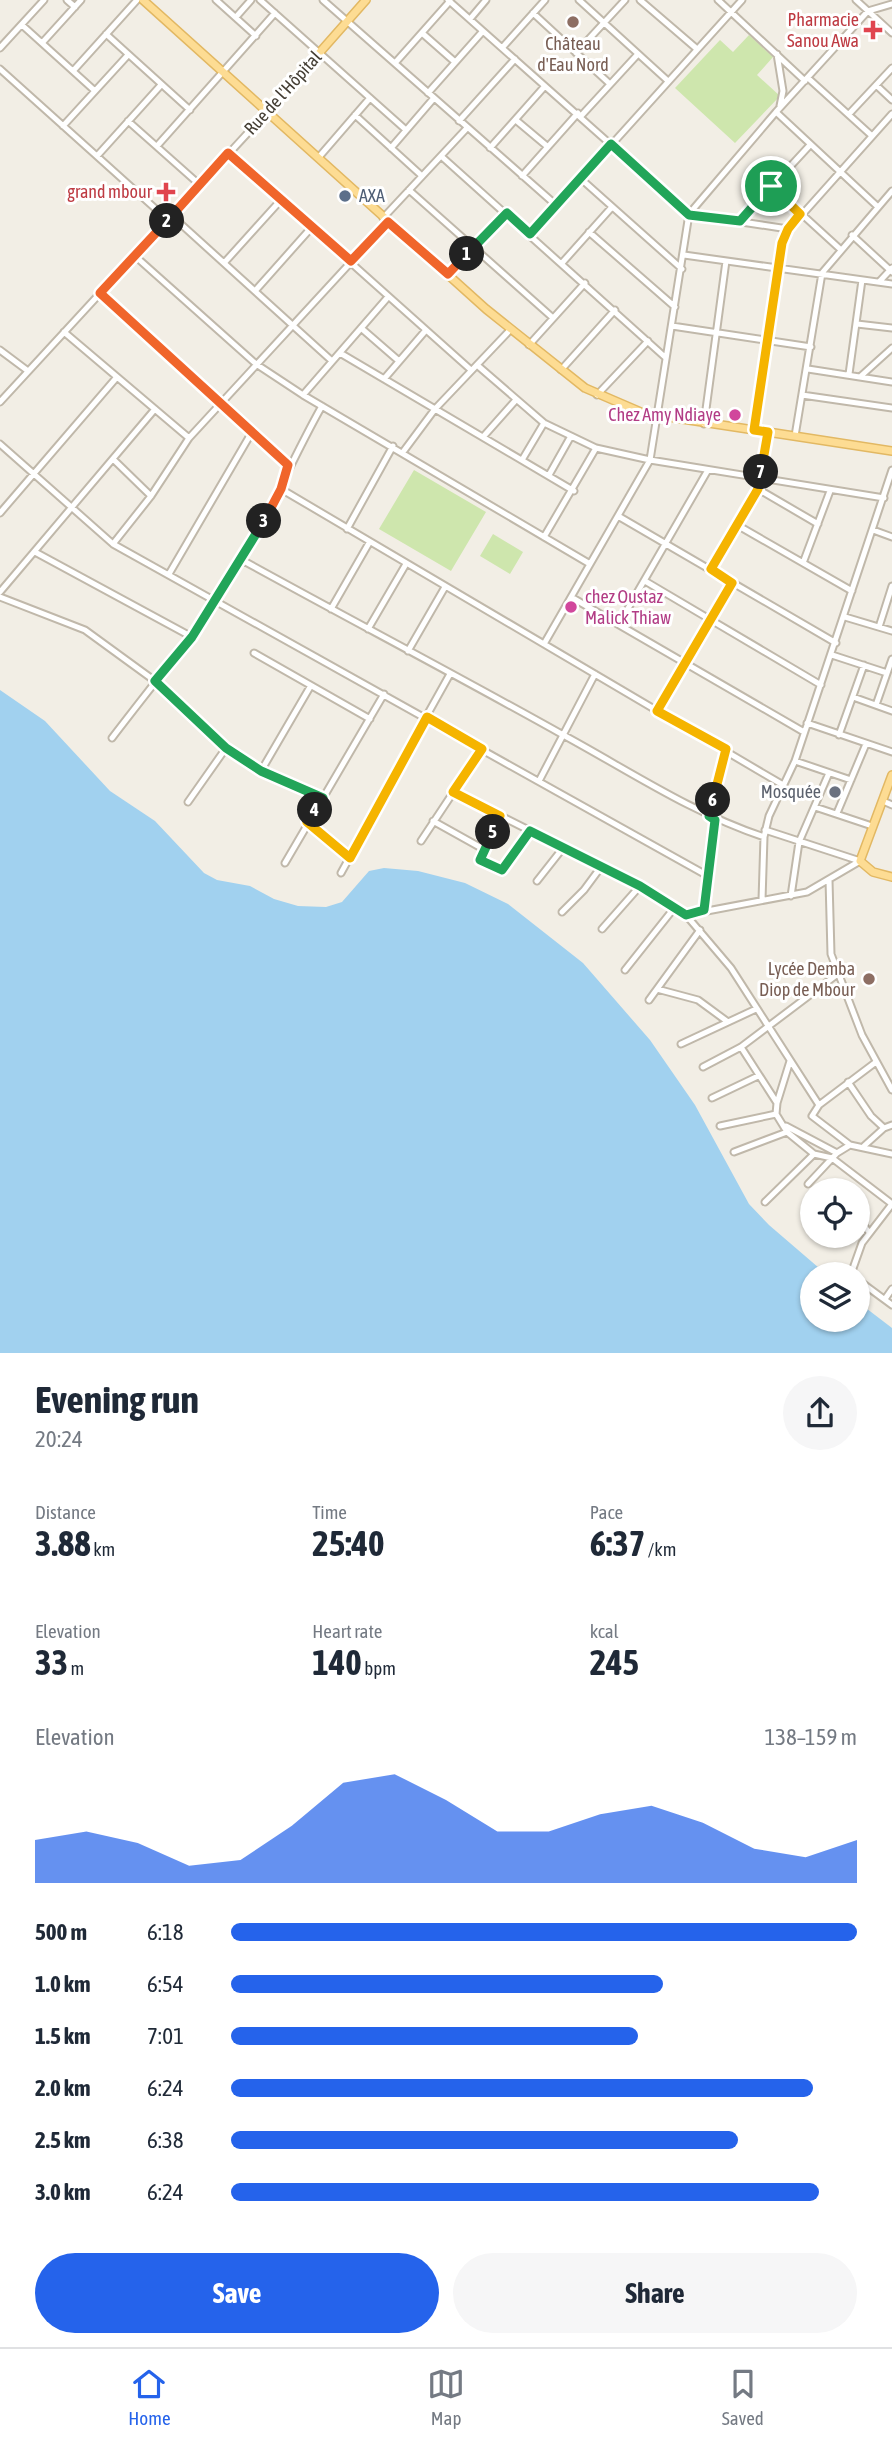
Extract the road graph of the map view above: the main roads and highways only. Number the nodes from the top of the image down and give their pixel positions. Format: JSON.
{"nodes":[{"id":1,"x":144,"y":0,"type":"edge"},
{"id":2,"x":366,"y":0,"type":"edge"},
{"id":3,"x":268,"y":111,"type":"junction"},
{"id":4,"x":892,"y":451,"type":"edge"},
{"id":5,"x":892,"y":775,"type":"edge"},
{"id":6,"x":892,"y":877,"type":"edge"}],
"edges":[{"from":1,"to":3,"type":"main road"},
{"from":2,"to":3,"type":"main road","name":"Rue de l'Hôpital"},
{"from":3,"to":4,"type":"main road"},
{"from":5,"to":6,"type":"main road"}]}
